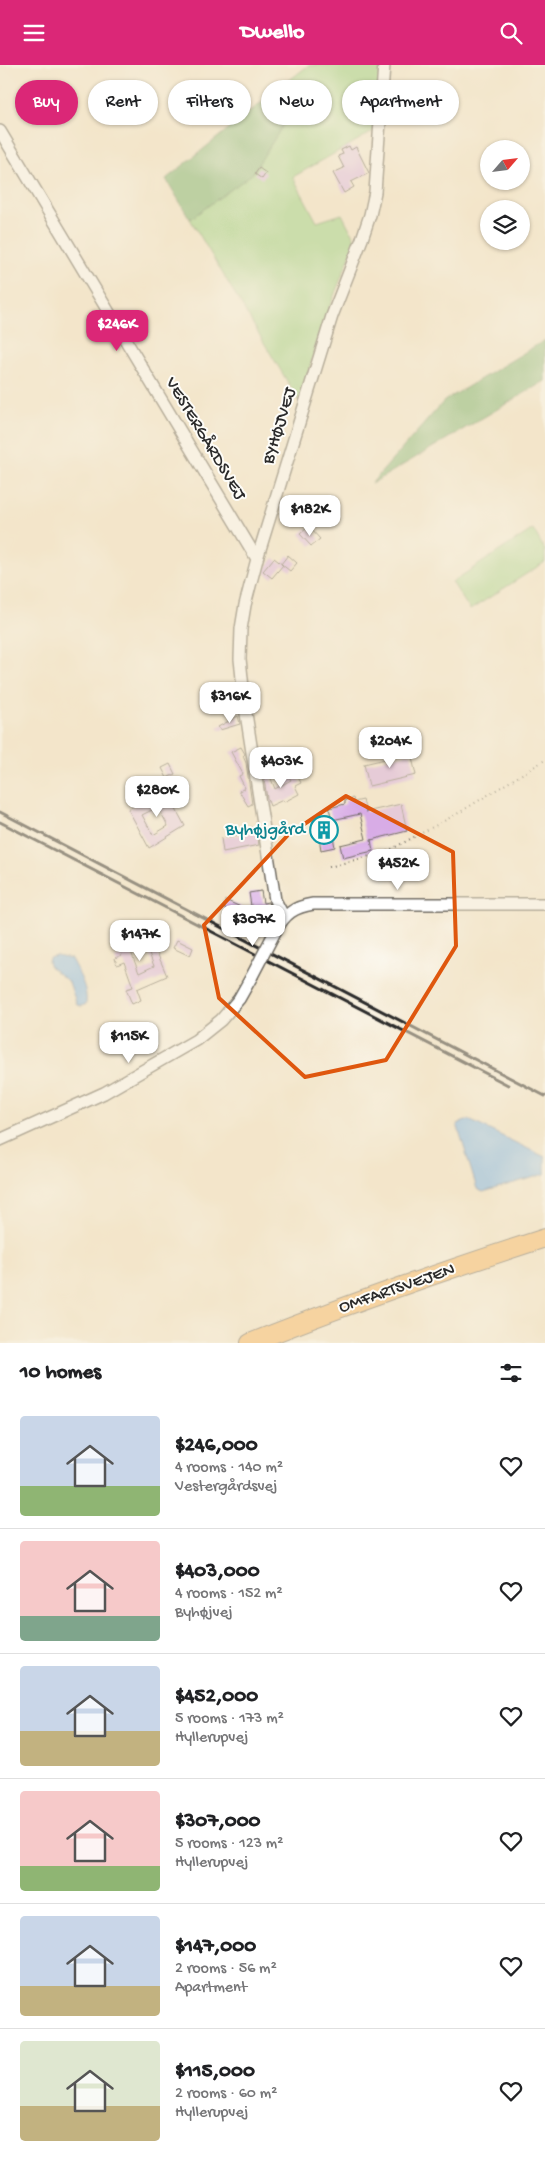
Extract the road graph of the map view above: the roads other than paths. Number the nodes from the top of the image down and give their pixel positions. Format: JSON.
{"nodes":[{"id":1,"x":384,"y":65,"type":"edge"},
{"id":2,"x":0,"y":131,"type":"edge"},
{"id":3,"x":257,"y":559,"type":"junction"},
{"id":4,"x":545,"y":905,"type":"edge"},
{"id":5,"x":284,"y":917,"type":"junction"},
{"id":6,"x":0,"y":1140,"type":"edge"},
{"id":7,"x":545,"y":1239,"type":"edge"},
{"id":8,"x":250,"y":1343,"type":"edge"}],
"edges":[{"from":1,"to":3,"type":"street","name":"BYHØJVEJ"},
{"from":2,"to":3,"type":"street","name":"VESTERGÅRDSVEJ"},
{"from":3,"to":5,"type":"street","name":"BYHØJVEJ"},
{"from":4,"to":5,"type":"street"},
{"from":5,"to":6,"type":"street","bridge":true},
{"from":7,"to":8,"type":"main road","name":"OMFARTSVEJEN"}]}
